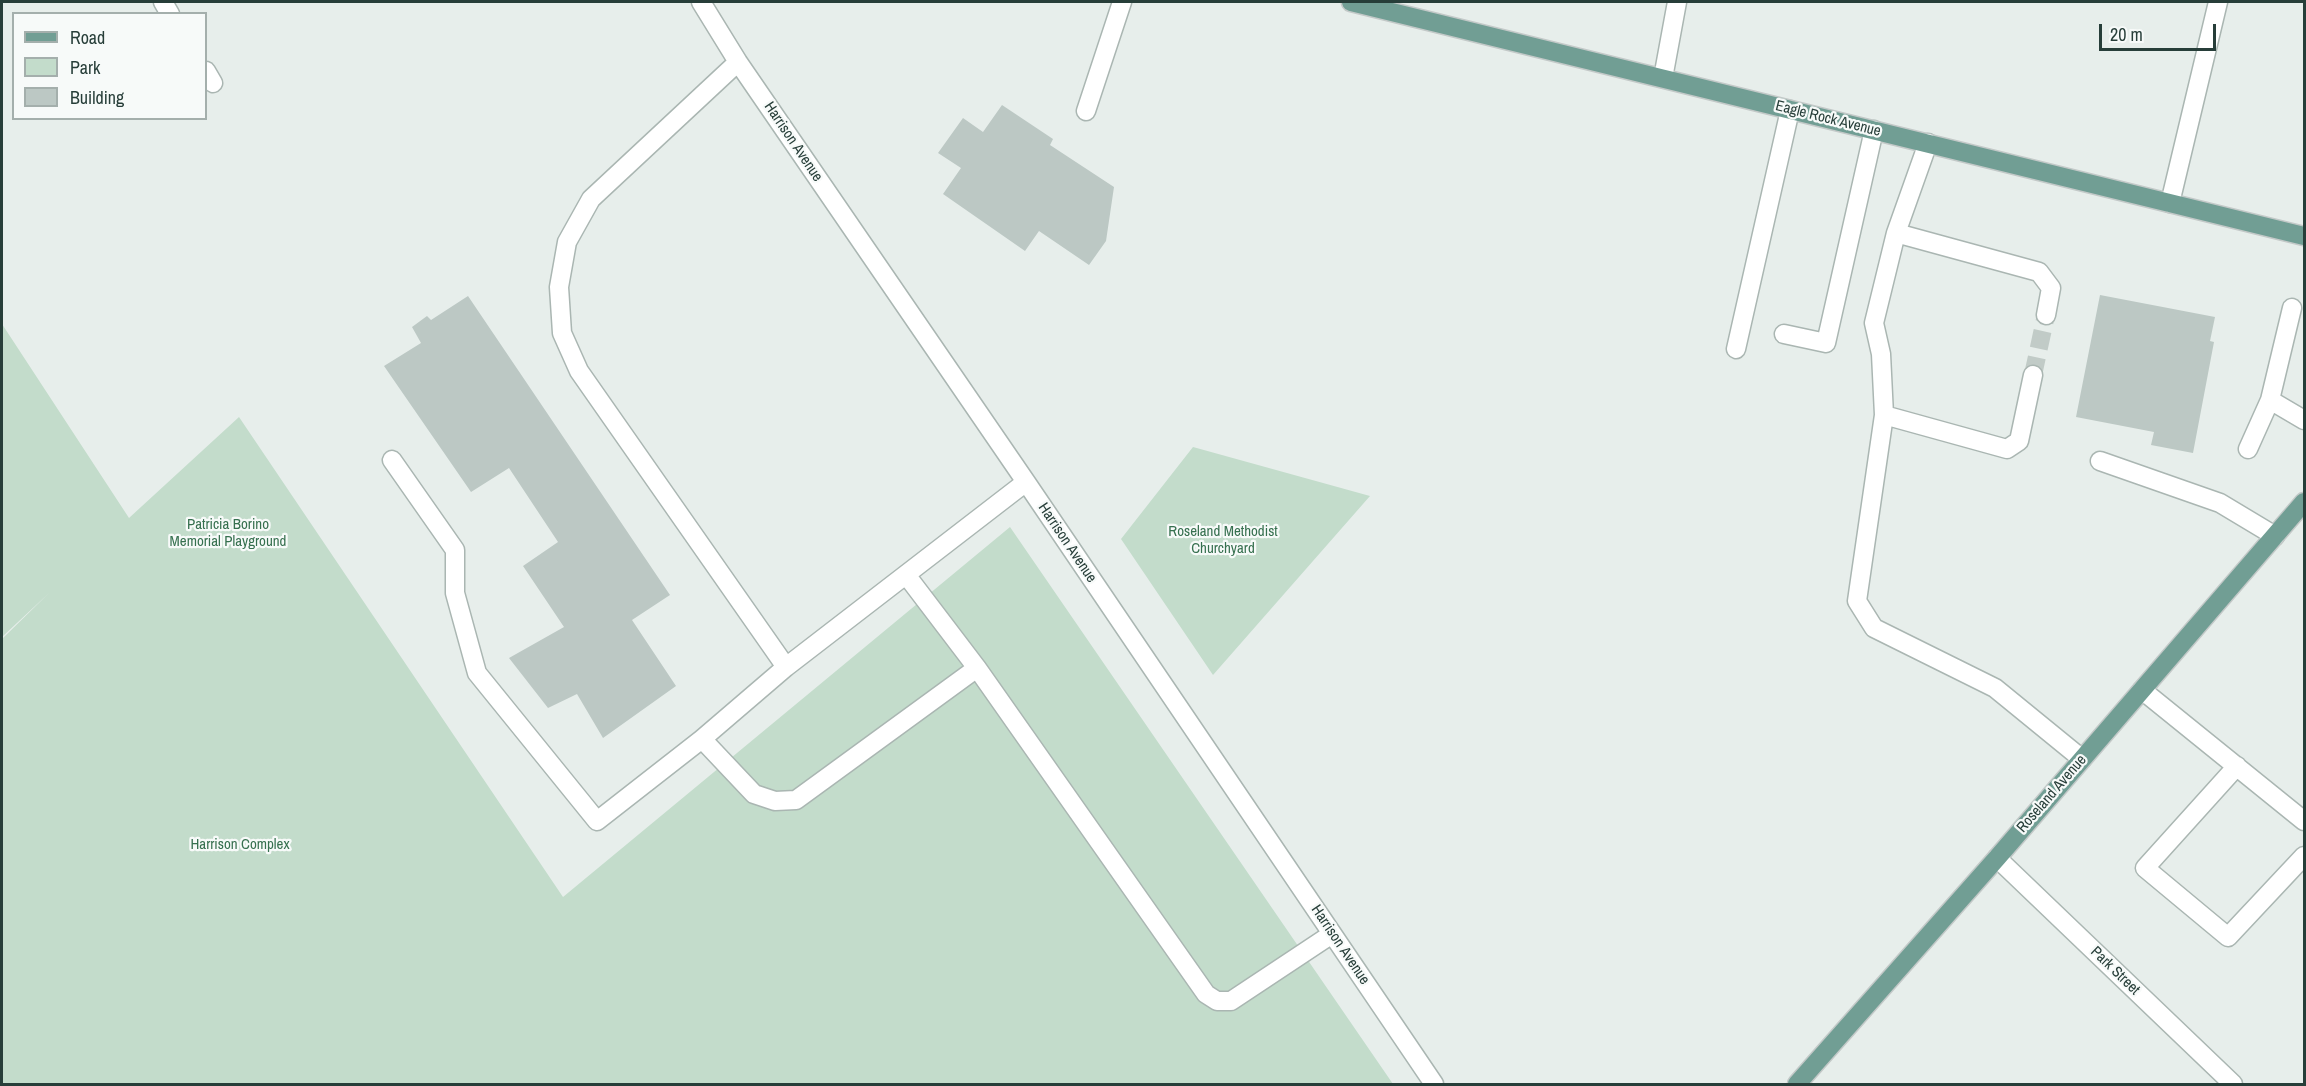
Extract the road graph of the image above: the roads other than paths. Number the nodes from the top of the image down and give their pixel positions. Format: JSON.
{"nodes":[{"id":1,"x":701,"y":2,"type":"edge"},
{"id":2,"x":1122,"y":2,"type":"edge"},
{"id":3,"x":1351,"y":2,"type":"edge"},
{"id":4,"x":1677,"y":2,"type":"edge"},
{"id":5,"x":2218,"y":2,"type":"edge"},
{"id":6,"x":738,"y":62,"type":"junction"},
{"id":7,"x":1663,"y":78,"type":"junction"},
{"id":8,"x":1790,"y":110,"type":"junction"},
{"id":9,"x":1086,"y":111,"type":"dead end"},
{"id":10,"x":1874,"y":130,"type":"junction"},
{"id":11,"x":1928,"y":143,"type":"junction"},
{"id":12,"x":2170,"y":203,"type":"junction"},
{"id":13,"x":1896,"y":233,"type":"junction"},
{"id":14,"x":2304,"y":236,"type":"edge"},
{"id":15,"x":2292,"y":308,"type":"dead end"},
{"id":16,"x":2046,"y":315,"type":"tunnel mouth"},
{"id":17,"x":1784,"y":334,"type":"dead end"},
{"id":18,"x":1736,"y":349,"type":"dead end"},
{"id":19,"x":2033,"y":375,"type":"tunnel mouth"},
{"id":20,"x":2270,"y":400,"type":"junction"},
{"id":21,"x":1884,"y":415,"type":"junction"},
{"id":22,"x":2304,"y":420,"type":"edge"},
{"id":23,"x":2248,"y":449,"type":"dead end"},
{"id":24,"x":392,"y":460,"type":"dead end"},
{"id":25,"x":2100,"y":461,"type":"dead end"},
{"id":26,"x":1026,"y":482,"type":"junction"},
{"id":27,"x":2304,"y":502,"type":"edge"},
{"id":28,"x":2275,"y":536,"type":"junction"},
{"id":29,"x":906,"y":576,"type":"junction"},
{"id":30,"x":786,"y":667,"type":"junction"},
{"id":31,"x":977,"y":668,"type":"junction"},
{"id":32,"x":2142,"y":690,"type":"junction"},
{"id":33,"x":702,"y":739,"type":"junction"},
{"id":34,"x":2082,"y":759,"type":"junction"},
{"id":35,"x":2237,"y":766,"type":"junction"},
{"id":36,"x":2304,"y":821,"type":"edge"},
{"id":37,"x":2304,"y":856,"type":"edge"},
{"id":38,"x":1997,"y":858,"type":"junction"},
{"id":39,"x":1332,"y":934,"type":"junction"},
{"id":40,"x":1434,"y":1084,"type":"edge"},
{"id":41,"x":1797,"y":1084,"type":"edge"},
{"id":42,"x":2233,"y":1084,"type":"edge"}],
"edges":[{"from":1,"to":6,"type":"street","name":"Harrison Avenue"},
{"from":2,"to":9,"type":"street"},
{"from":3,"to":7,"type":"main road","name":"Eagle Rock Avenue"},
{"from":4,"to":7,"type":"street"},
{"from":5,"to":12,"type":"street"},
{"from":6,"to":26,"type":"street","name":"Harrison Avenue"},
{"from":6,"to":30,"type":"street"},
{"from":7,"to":8,"type":"main road","name":"Eagle Rock Avenue"},
{"from":8,"to":10,"type":"main road","name":"Eagle Rock Avenue"},
{"from":8,"to":18,"type":"street"},
{"from":10,"to":11,"type":"main road","name":"Eagle Rock Avenue"},
{"from":10,"to":17,"type":"street"},
{"from":11,"to":12,"type":"main road","name":"Eagle Rock Avenue"},
{"from":11,"to":13,"type":"street"},
{"from":12,"to":14,"type":"main road","name":"Eagle Rock Avenue"},
{"from":13,"to":16,"type":"street"},
{"from":13,"to":21,"type":"street"},
{"from":15,"to":20,"type":"street"},
{"from":19,"to":21,"type":"street"},
{"from":20,"to":22,"type":"street"},
{"from":20,"to":23,"type":"street"},
{"from":21,"to":34,"type":"street"},
{"from":24,"to":33,"type":"street"},
{"from":25,"to":28,"type":"street"},
{"from":26,"to":29,"type":"street"},
{"from":26,"to":39,"type":"street","name":"Harrison Avenue"},
{"from":27,"to":28,"type":"main road","name":"Roseland Avenue"},
{"from":28,"to":32,"type":"main road","name":"Roseland Avenue"},
{"from":29,"to":30,"type":"street"},
{"from":29,"to":31,"type":"street"},
{"from":30,"to":33,"type":"street"},
{"from":31,"to":33,"type":"street"},
{"from":31,"to":39,"type":"street"},
{"from":32,"to":34,"type":"main road","name":"Roseland Avenue"},
{"from":32,"to":35,"type":"street"},
{"from":34,"to":38,"type":"main road","name":"Roseland Avenue"},
{"from":35,"to":36,"type":"street"},
{"from":35,"to":37,"type":"street"},
{"from":38,"to":41,"type":"main road","name":"Roseland Avenue"},
{"from":38,"to":42,"type":"street","name":"Park Street"},
{"from":39,"to":40,"type":"street","name":"Harrison Avenue"}]}
